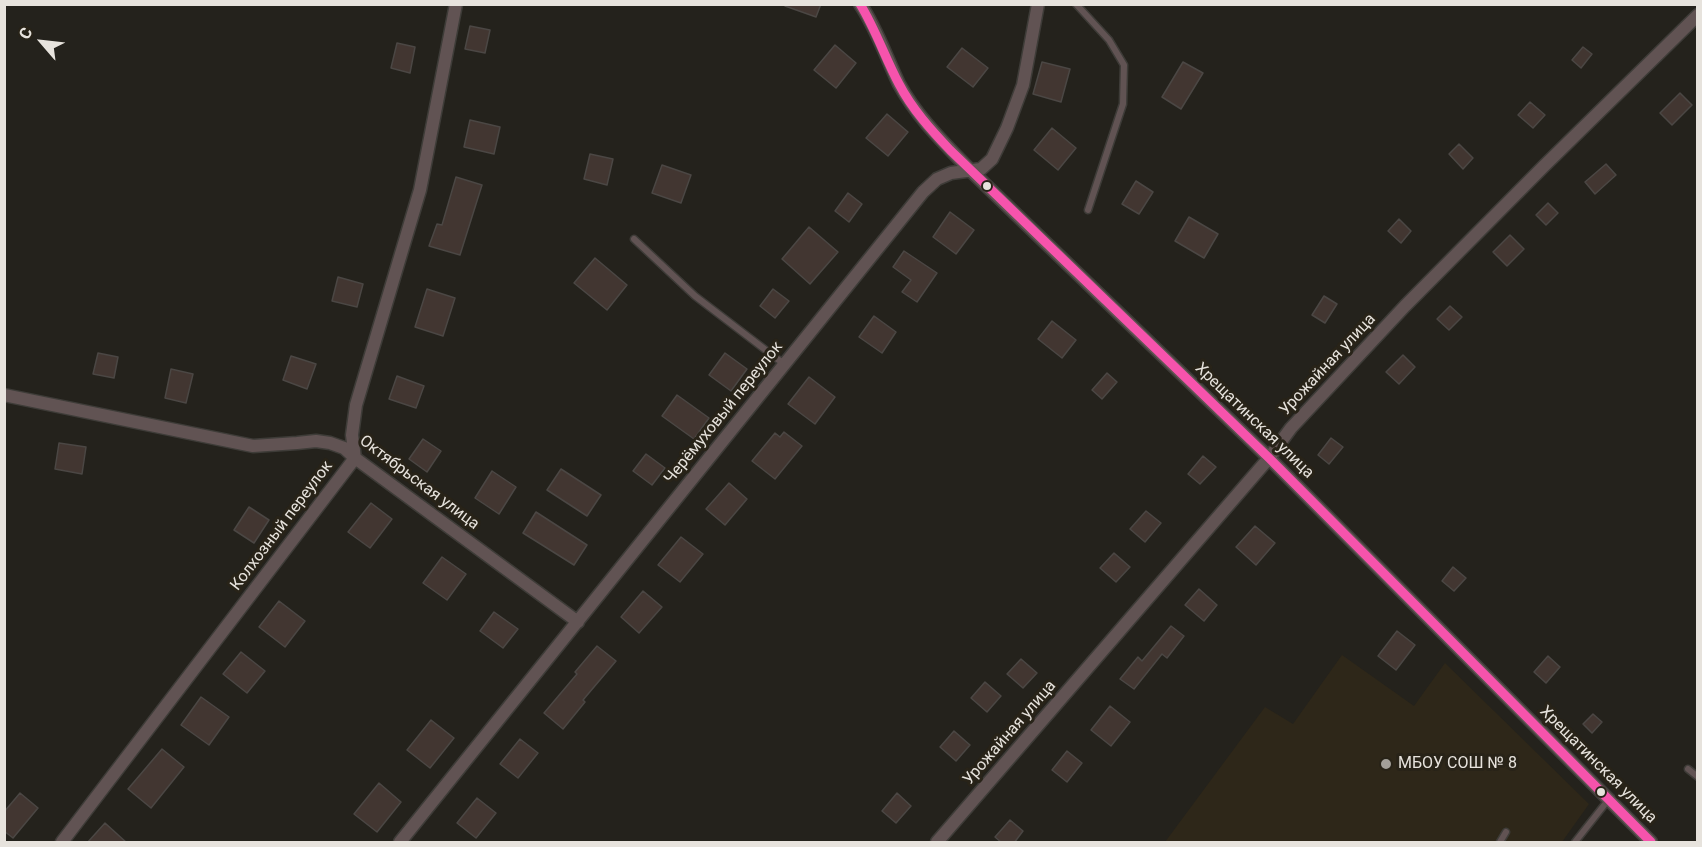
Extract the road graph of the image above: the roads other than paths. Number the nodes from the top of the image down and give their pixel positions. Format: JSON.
{"nodes":[{"id":1,"x":456,"y":4,"type":"edge"},
{"id":2,"x":860,"y":4,"type":"edge"},
{"id":3,"x":1038,"y":4,"type":"edge"},
{"id":4,"x":1076,"y":4,"type":"edge"},
{"id":5,"x":1698,"y":15,"type":"edge"},
{"id":6,"x":970,"y":170,"type":"junction"},
{"id":7,"x":1088,"y":210,"type":"dead end"},
{"id":8,"x":634,"y":239,"type":"dead end"},
{"id":9,"x":784,"y":364,"type":"junction"},
{"id":10,"x":4,"y":395,"type":"edge"},
{"id":11,"x":355,"y":458,"type":"junction"},
{"id":12,"x":1269,"y":458,"type":"junction"},
{"id":13,"x":578,"y":622,"type":"junction"},
{"id":14,"x":1688,"y":769,"type":"dead end"},
{"id":15,"x":1698,"y":777,"type":"edge"},
{"id":16,"x":1609,"y":799,"type":"junction"},
{"id":17,"x":1506,"y":832,"type":"dead end"},
{"id":18,"x":62,"y":843,"type":"edge"},
{"id":19,"x":400,"y":843,"type":"edge"},
{"id":20,"x":937,"y":843,"type":"edge"},
{"id":21,"x":1500,"y":843,"type":"edge"},
{"id":22,"x":1575,"y":843,"type":"edge"},
{"id":23,"x":1651,"y":843,"type":"edge"}],
"edges":[{"from":1,"to":11,"type":"street","name":"Колхозный переулок"},
{"from":2,"to":6,"type":"street","name":"Хрещатинская улица"},
{"from":3,"to":6,"type":"street","name":"Черёмуховый переулок"},
{"from":4,"to":7,"type":"lane"},
{"from":5,"to":12,"type":"street","name":"Урожайная улица"},
{"from":6,"to":9,"type":"street","name":"Черёмуховый переулок"},
{"from":6,"to":12,"type":"street","name":"Хрещатинская улица"},
{"from":8,"to":9,"type":"lane"},
{"from":9,"to":13,"type":"street","name":"Черёмуховый переулок"},
{"from":10,"to":11,"type":"street","name":"Октябрьская улица"},
{"from":11,"to":13,"type":"street","name":"Октябрьская улица"},
{"from":11,"to":18,"type":"street","name":"Колхозный переулок"},
{"from":12,"to":16,"type":"street","name":"Хрещатинская улица"},
{"from":12,"to":20,"type":"street","name":"Урожайная улица"},
{"from":13,"to":19,"type":"street","name":"Черёмуховый переулок"},
{"from":14,"to":15,"type":"lane"},
{"from":16,"to":22,"type":"lane"},
{"from":16,"to":23,"type":"street","name":"Хрещатинская улица"},
{"from":17,"to":21,"type":"lane"}]}
